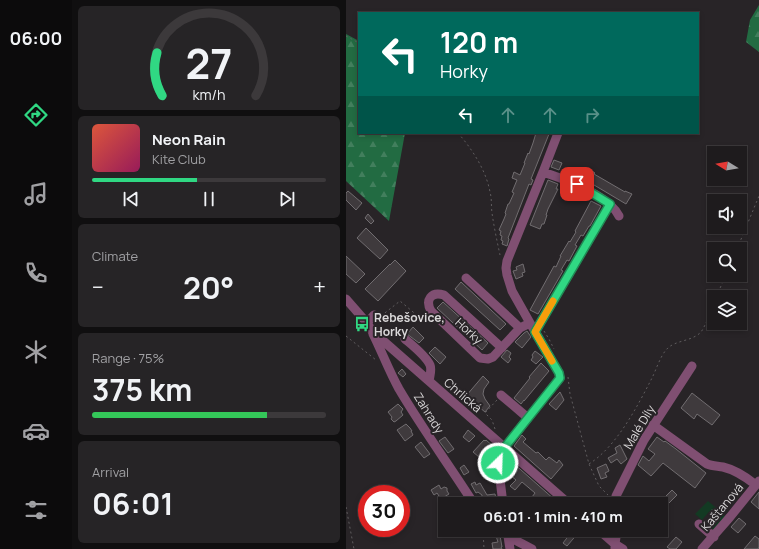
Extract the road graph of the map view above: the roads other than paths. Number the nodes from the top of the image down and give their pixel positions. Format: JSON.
{"nodes":[{"id":1,"x":558,"y":134,"type":"edge"},
{"id":2,"x":543,"y":172,"type":"junction"},
{"id":3,"x":610,"y":204,"type":"junction"},
{"id":4,"x":619,"y":216,"type":"dead end"},
{"id":5,"x":466,"y":278,"type":"dead end"},
{"id":6,"x":346,"y":299,"type":"edge"},
{"id":7,"x":374,"y":315,"type":"dead end"},
{"id":8,"x":369,"y":327,"type":"junction"},
{"id":9,"x":520,"y":328,"type":"junction"},
{"id":10,"x":534,"y":328,"type":"junction"},
{"id":11,"x":405,"y":339,"type":"dead end"},
{"id":12,"x":502,"y":348,"type":"junction"},
{"id":13,"x":692,"y":366,"type":"dead end"},
{"id":14,"x":429,"y":381,"type":"junction"},
{"id":15,"x":501,"y":395,"type":"dead end"},
{"id":16,"x":528,"y":418,"type":"junction"},
{"id":17,"x":653,"y":425,"type":"junction"},
{"id":18,"x":505,"y":447,"type":"junction"},
{"id":19,"x":757,"y":486,"type":"edge"},
{"id":20,"x":470,"y":497,"type":"edge"},
{"id":21,"x":502,"y":497,"type":"edge"},
{"id":22,"x":562,"y":497,"type":"edge"},
{"id":23,"x":617,"y":497,"type":"edge"},
{"id":24,"x":699,"y":524,"type":"dead end"},
{"id":25,"x":606,"y":537,"type":"edge"},
{"id":26,"x":714,"y":537,"type":"junction"},
{"id":27,"x":510,"y":544,"type":"edge"},
{"id":28,"x":615,"y":546,"type":"edge"},
{"id":29,"x":532,"y":549,"type":"edge"},
{"id":30,"x":623,"y":549,"type":"edge"},
{"id":31,"x":702,"y":549,"type":"edge"}],
"edges":[{"from":1,"to":2,"type":"street"},
{"from":2,"to":3,"type":"street"},
{"from":2,"to":10,"type":"street"},
{"from":3,"to":4,"type":"street"},
{"from":3,"to":10,"type":"street"},
{"from":5,"to":9,"type":"street"},
{"from":6,"to":8,"type":"street","name":"Chrlická"},
{"from":7,"to":8,"type":"street"},
{"from":8,"to":14,"type":"street","name":"Chrlická"},
{"from":8,"to":20,"type":"street","name":"Zahrady"},
{"from":9,"to":10,"type":"street","name":"Horky"},
{"from":9,"to":12,"type":"street","name":"Horky"},
{"from":10,"to":16,"type":"street"},
{"from":11,"to":14,"type":"street"},
{"from":12,"to":12,"type":"street","name":"Horky"},
{"from":13,"to":17,"type":"street","name":"Malé Díly"},
{"from":14,"to":18,"type":"street","name":"Chrlická"},
{"from":15,"to":16,"type":"street"},
{"from":16,"to":18,"type":"street"},
{"from":17,"to":19,"type":"street"},
{"from":17,"to":23,"type":"street","name":"Malé Díly"},
{"from":18,"to":21,"type":"street"},
{"from":18,"to":22,"type":"street","name":"Chrlická"},
{"from":19,"to":26,"type":"street","name":"Kaštanová"},
{"from":24,"to":26,"type":"street"},
{"from":25,"to":28,"type":"street"},
{"from":26,"to":31,"type":"street","name":"Kaštanová"},
{"from":27,"to":29,"type":"street"},
{"from":28,"to":30,"type":"street"}]}
